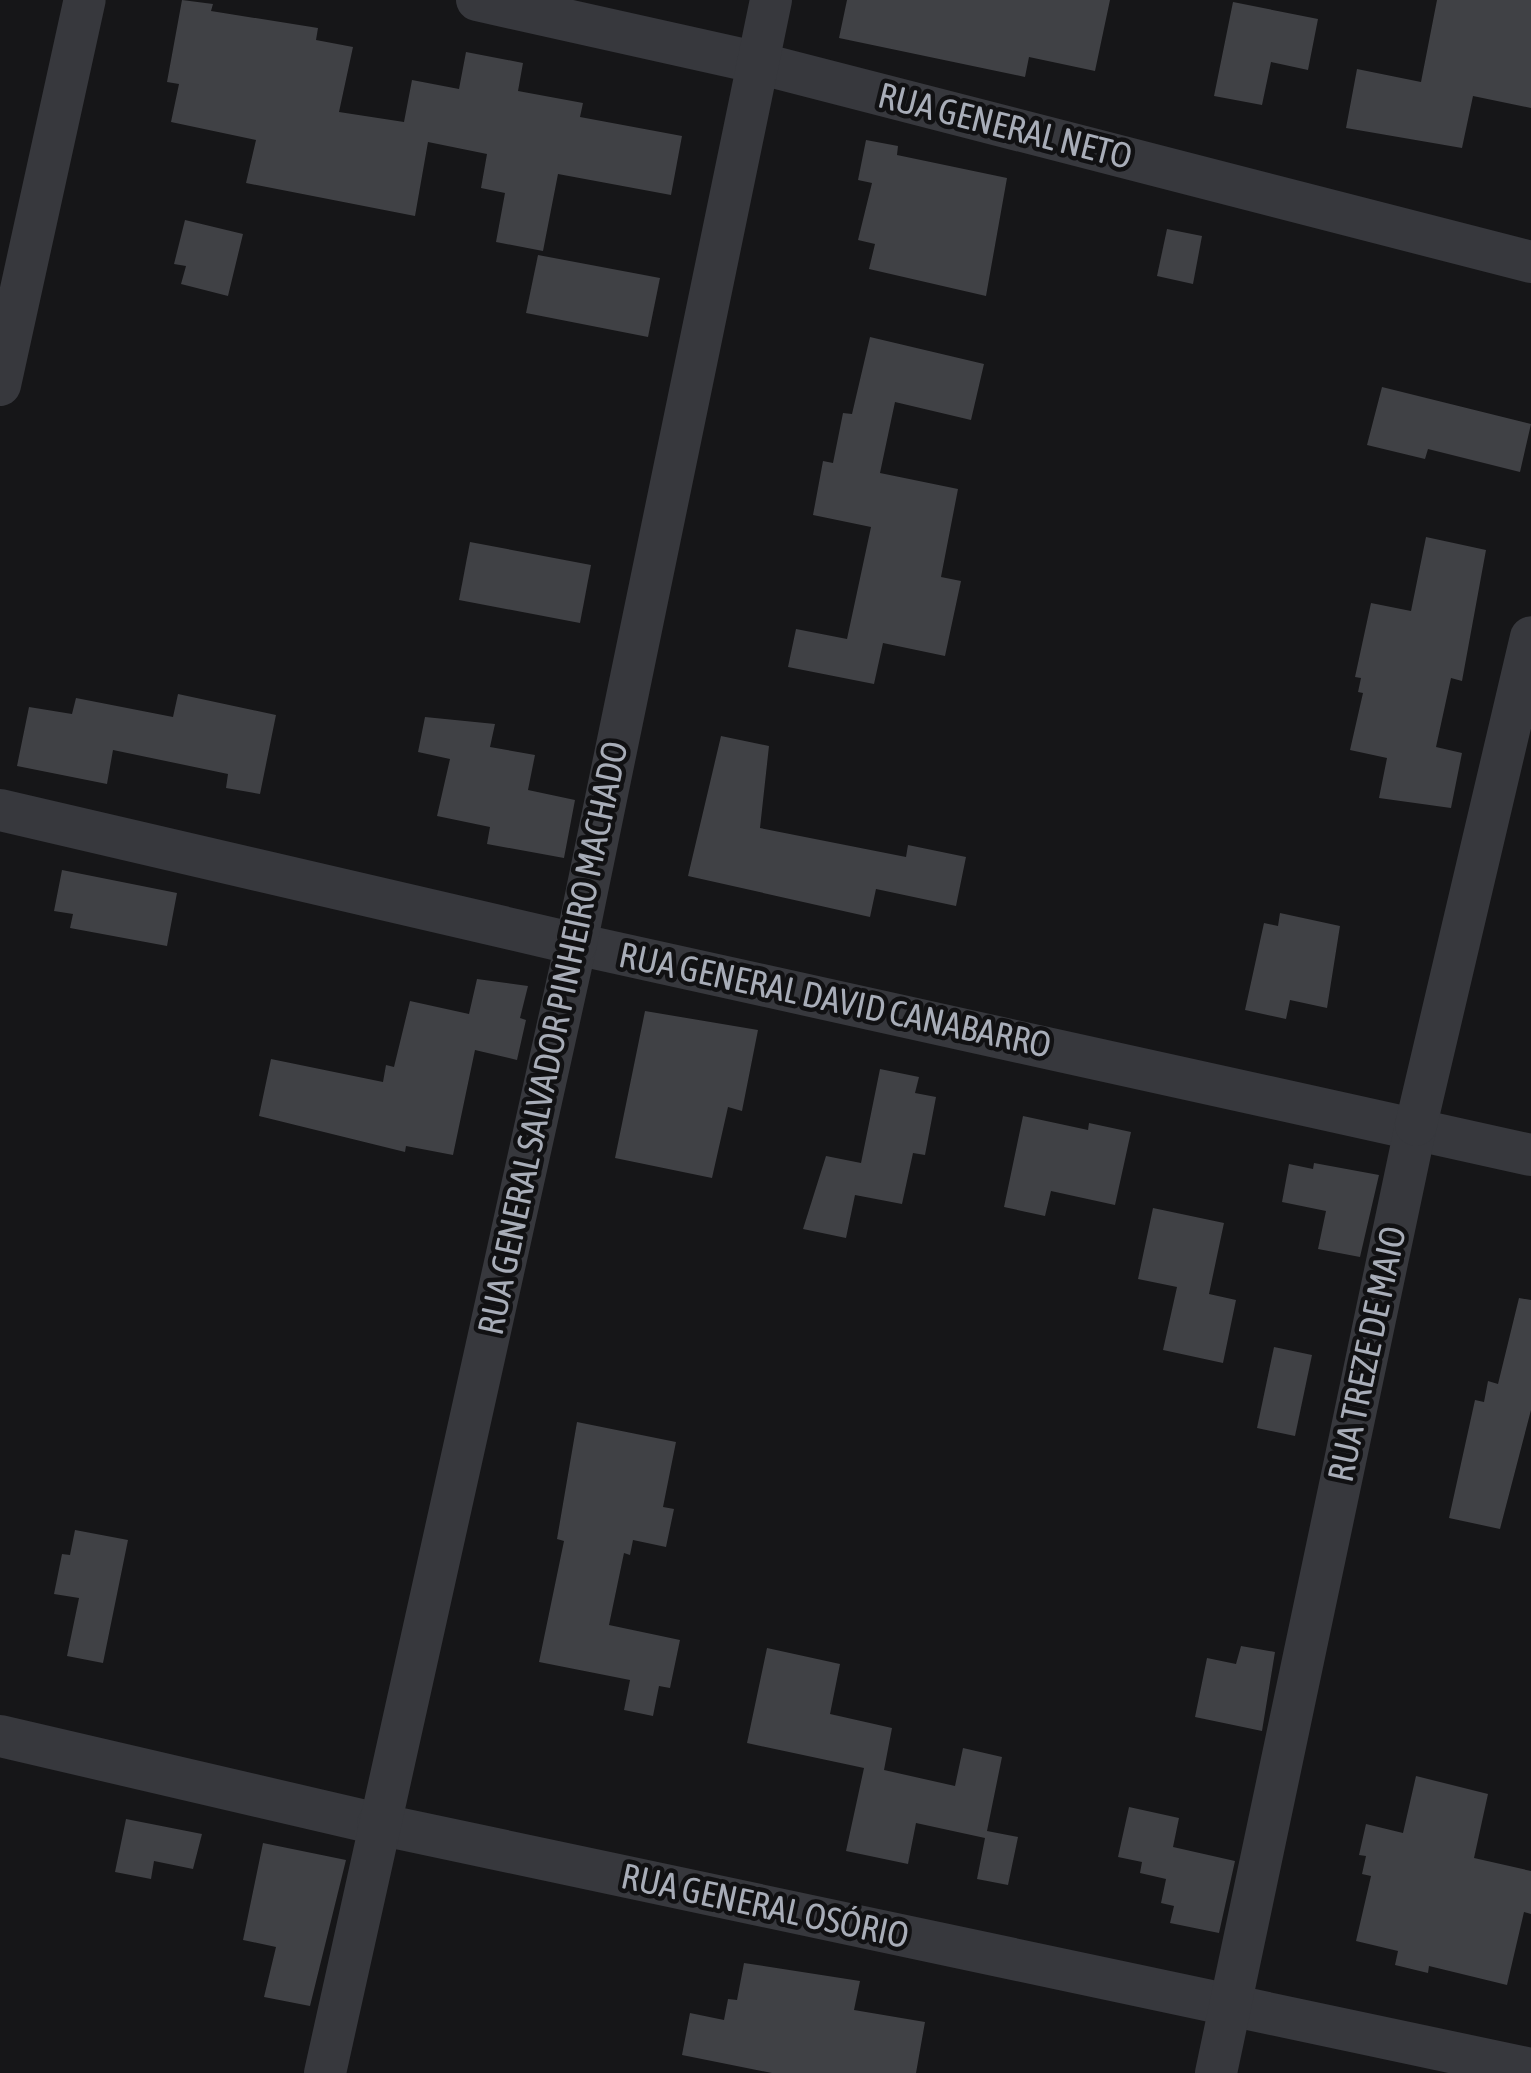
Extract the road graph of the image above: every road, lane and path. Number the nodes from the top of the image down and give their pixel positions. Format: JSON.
{"nodes":[{"id":1,"x":85,"y":0,"type":"edge"},
{"id":2,"x":478,"y":0,"type":"edge"},
{"id":3,"x":771,"y":0,"type":"edge"},
{"id":4,"x":758,"y":63,"type":"junction"},
{"id":5,"x":1531,"y":262,"type":"edge"},
{"id":6,"x":0,"y":385,"type":"edge"},
{"id":7,"x":1531,"y":637,"type":"edge"},
{"id":8,"x":0,"y":810,"type":"edge"},
{"id":9,"x":576,"y":944,"type":"junction"},
{"id":10,"x":1416,"y":1125,"type":"junction"},
{"id":11,"x":1531,"y":1155,"type":"edge"},
{"id":12,"x":0,"y":1736,"type":"edge"},
{"id":13,"x":379,"y":1824,"type":"junction"},
{"id":14,"x":1230,"y":2004,"type":"junction"},
{"id":15,"x":1531,"y":2068,"type":"edge"},
{"id":16,"x":325,"y":2073,"type":"edge"},
{"id":17,"x":1216,"y":2073,"type":"edge"}],
"edges":[{"from":1,"to":6,"type":"street"},
{"from":2,"to":4,"type":"street","name":"RUA GENERAL NETO"},
{"from":3,"to":4,"type":"street","name":"RUA GENERAL SALVADOR PINHEIRO MACHADO"},
{"from":4,"to":5,"type":"street","name":"RUA GENERAL NETO"},
{"from":4,"to":9,"type":"street","name":"RUA GENERAL SALVADOR PINHEIRO MACHADO"},
{"from":7,"to":10,"type":"street","name":"RUA TREZE DE MAIO"},
{"from":8,"to":9,"type":"street","name":"RUA GENERAL DAVID CANABARRO"},
{"from":9,"to":10,"type":"street","name":"RUA GENERAL DAVID CANABARRO"},
{"from":9,"to":13,"type":"street","name":"RUA GENERAL SALVADOR PINHEIRO MACHADO"},
{"from":10,"to":11,"type":"street","name":"RUA GENERAL DAVID CANABARRO"},
{"from":10,"to":14,"type":"street","name":"RUA TREZE DE MAIO"},
{"from":12,"to":13,"type":"street","name":"RUA GENERAL OSÓRIO"},
{"from":13,"to":14,"type":"street","name":"RUA GENERAL OSÓRIO"},
{"from":13,"to":16,"type":"street","name":"RUA GENERAL SALVADOR PINHEIRO MACHADO"},
{"from":14,"to":15,"type":"street","name":"RUA GENERAL OSÓRIO"},
{"from":14,"to":17,"type":"street","name":"RUA TREZE DE MAIO"}]}
